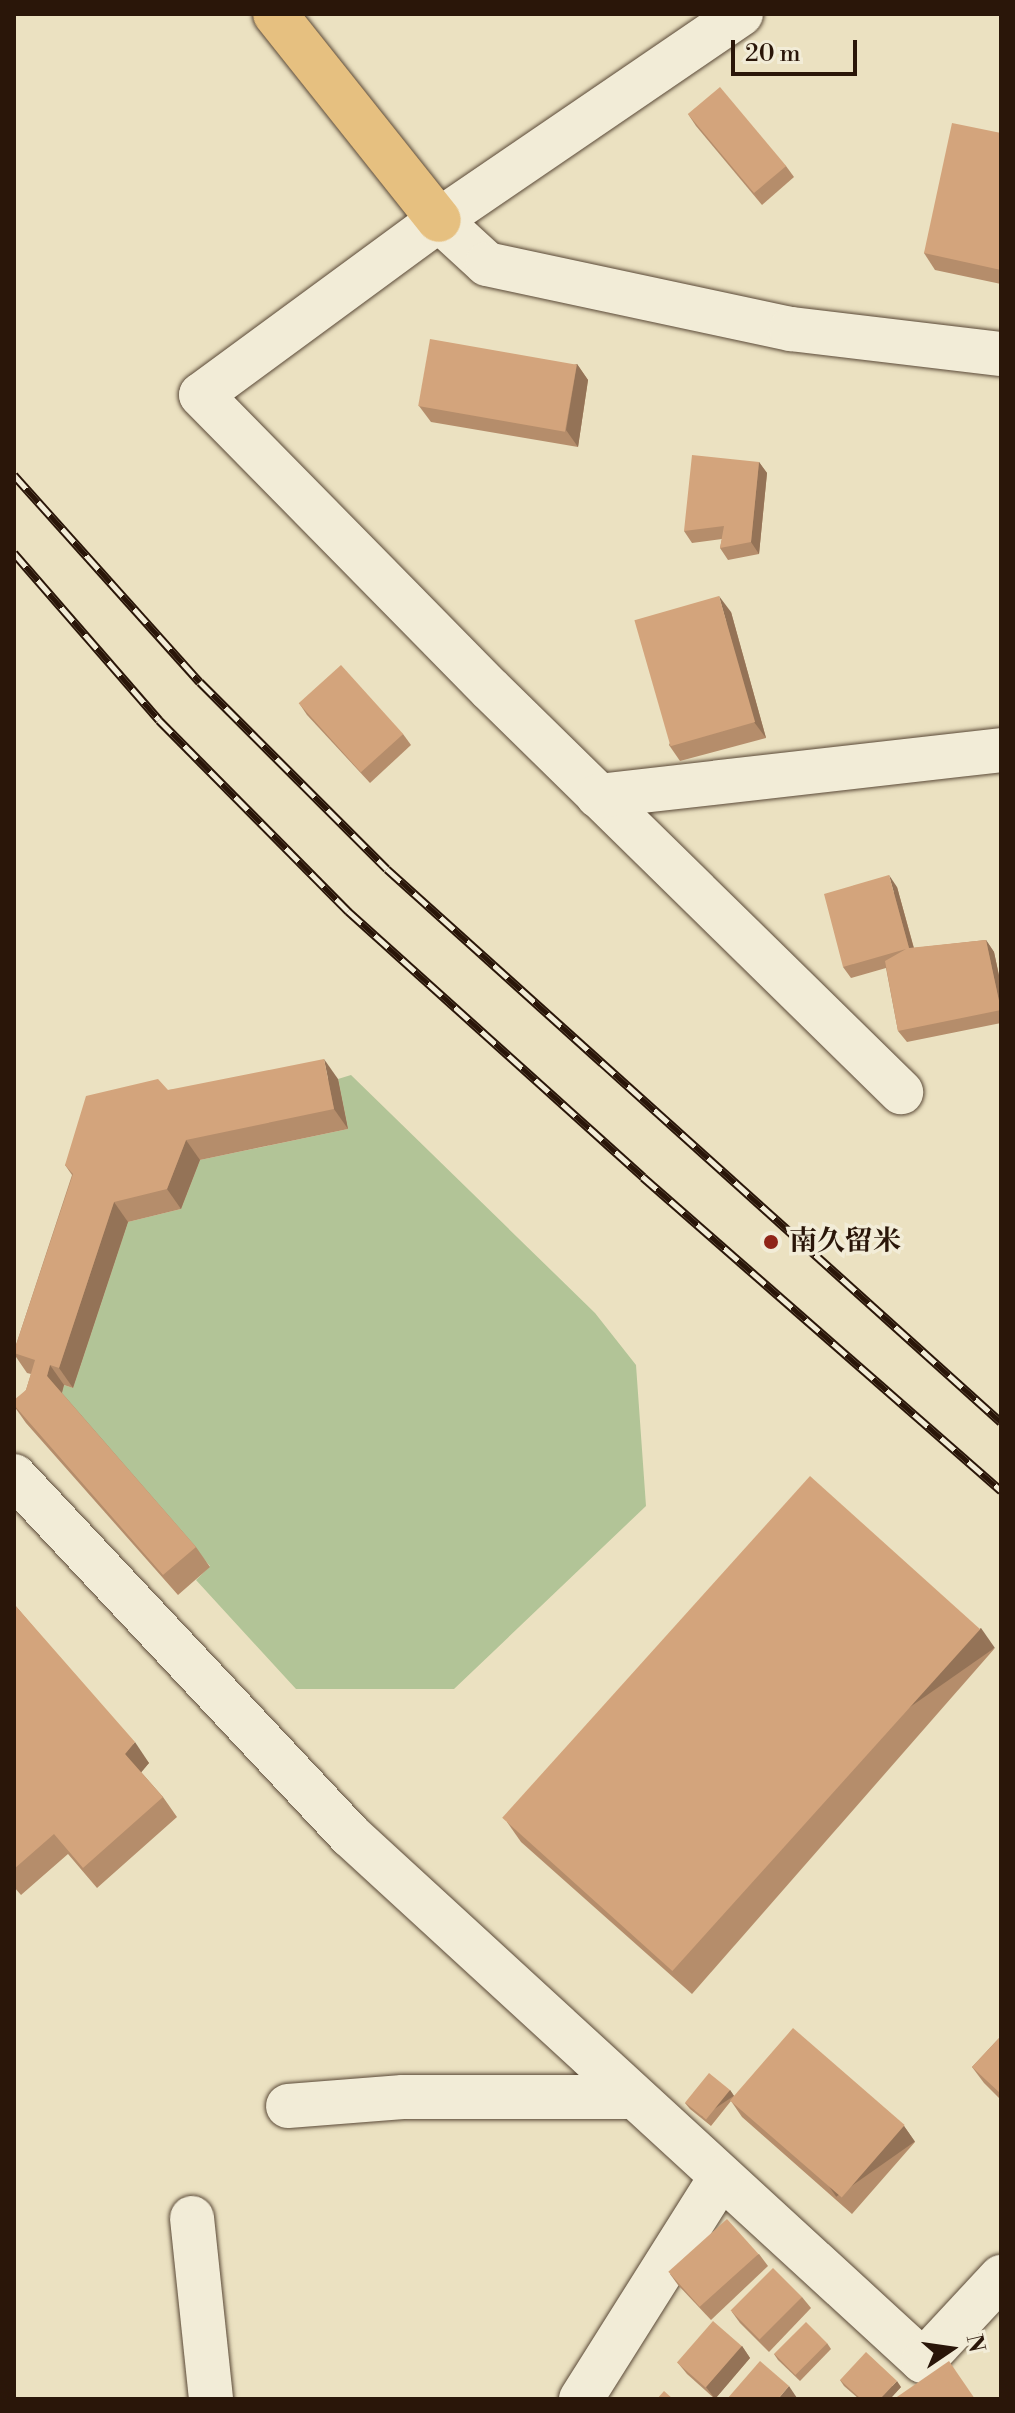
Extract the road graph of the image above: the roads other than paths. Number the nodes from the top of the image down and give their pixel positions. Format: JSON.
{"nodes":[{"id":1,"x":275,"y":14,"type":"edge"},
{"id":2,"x":741,"y":14,"type":"edge"},
{"id":3,"x":439,"y":220,"type":"junction"},
{"id":4,"x":1001,"y":354,"type":"edge"},
{"id":5,"x":1000,"y":759,"type":"edge"},
{"id":6,"x":598,"y":796,"type":"junction"},
{"id":7,"x":901,"y":1092,"type":"dead end"},
{"id":8,"x":14,"y":1476,"type":"edge"},
{"id":9,"x":633,"y":2097,"type":"junction"},
{"id":10,"x":288,"y":2106,"type":"dead end"},
{"id":11,"x":720,"y":2178,"type":"junction"},
{"id":12,"x":192,"y":2218,"type":"dead end"},
{"id":13,"x":1001,"y":2277,"type":"edge"},
{"id":14,"x":211,"y":2399,"type":"edge"},
{"id":15,"x":581,"y":2399,"type":"edge"}],
"edges":[{"from":1,"to":3,"type":"main road"},
{"from":2,"to":3,"type":"street"},
{"from":3,"to":4,"type":"street"},
{"from":3,"to":6,"type":"street"},
{"from":5,"to":6,"type":"street"},
{"from":6,"to":7,"type":"street"},
{"from":8,"to":9,"type":"street"},
{"from":9,"to":10,"type":"street"},
{"from":9,"to":11,"type":"street"},
{"from":11,"to":13,"type":"street"},
{"from":11,"to":15,"type":"street"},
{"from":12,"to":14,"type":"street"}]}
